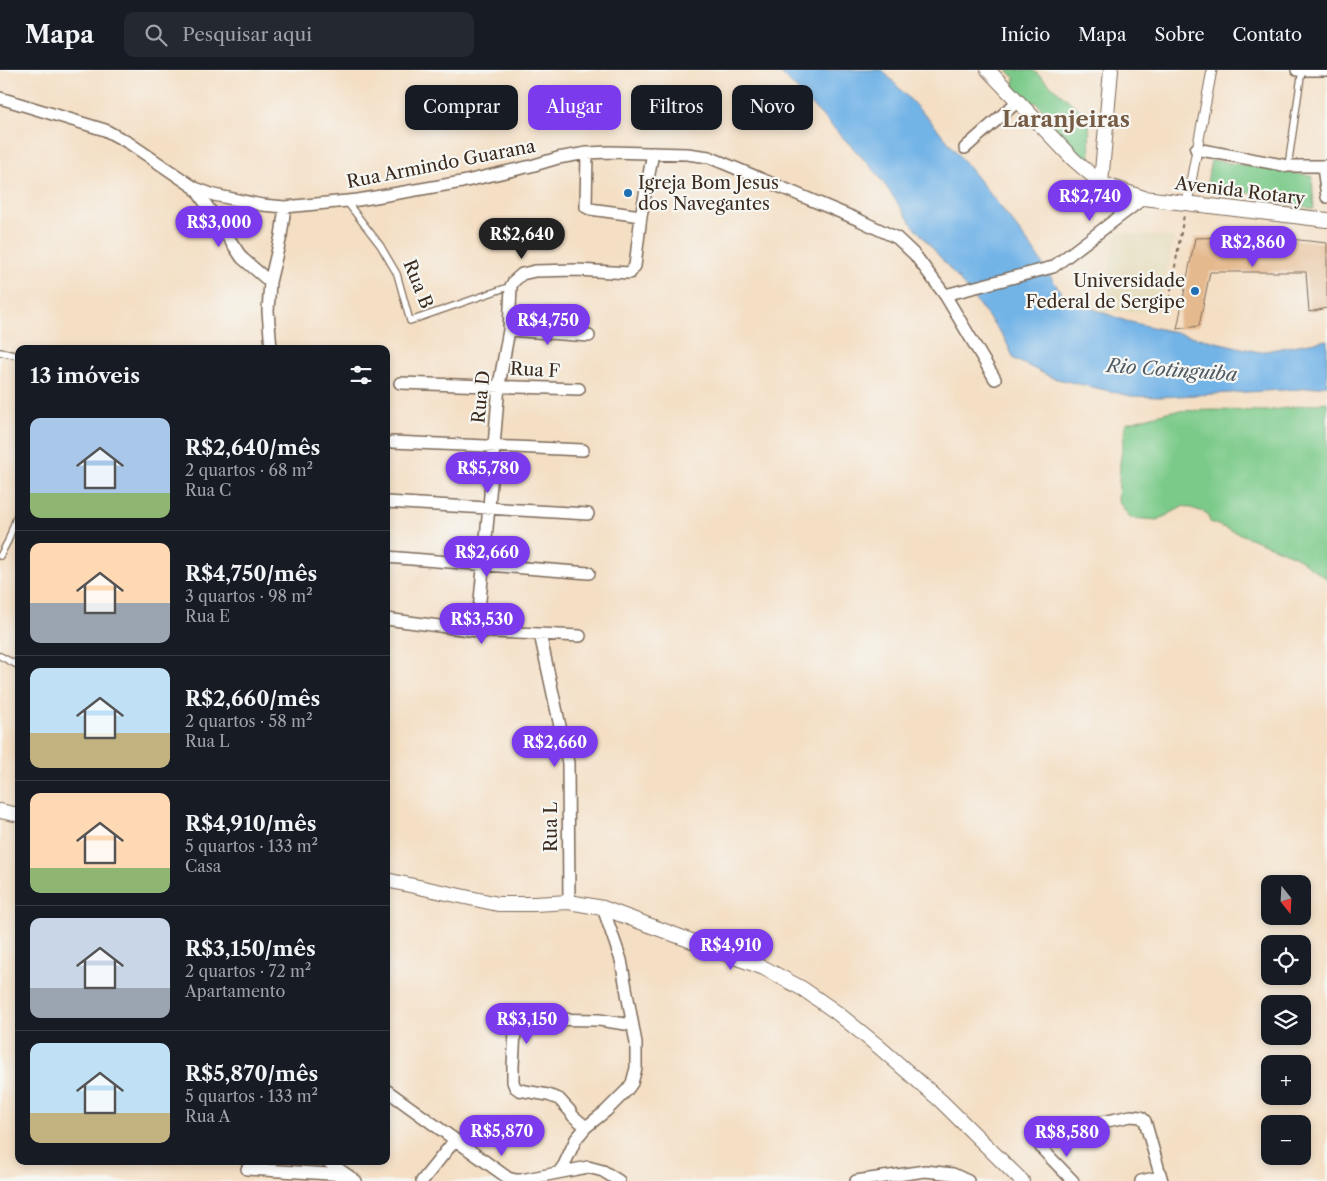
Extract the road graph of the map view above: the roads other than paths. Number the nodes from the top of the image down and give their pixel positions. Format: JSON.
{"nodes":[{"id":1,"x":988,"y":70,"type":"edge"},
{"id":2,"x":1111,"y":70,"type":"edge"},
{"id":3,"x":1212,"y":70,"type":"edge"},
{"id":4,"x":1297,"y":70,"type":"edge"},
{"id":5,"x":1302,"y":70,"type":"edge"},
{"id":6,"x":1327,"y":70,"type":"edge"},
{"id":7,"x":0,"y":98,"type":"edge"},
{"id":8,"x":1017,"y":102,"type":"junction"},
{"id":9,"x":965,"y":148,"type":"dead end"},
{"id":10,"x":1196,"y":149,"type":"junction"},
{"id":11,"x":587,"y":153,"type":"junction"},
{"id":12,"x":653,"y":153,"type":"junction"},
{"id":13,"x":1288,"y":166,"type":"junction"},
{"id":14,"x":1325,"y":166,"type":"edge"},
{"id":15,"x":1101,"y":183,"type":"junction"},
{"id":16,"x":195,"y":188,"type":"junction"},
{"id":17,"x":1327,"y":197,"type":"edge"},
{"id":18,"x":1144,"y":198,"type":"junction"},
{"id":19,"x":346,"y":201,"type":"junction"},
{"id":20,"x":1186,"y":203,"type":"junction"},
{"id":21,"x":284,"y":207,"type":"junction"},
{"id":22,"x":641,"y":216,"type":"junction"},
{"id":23,"x":1327,"y":220,"type":"edge"},
{"id":24,"x":270,"y":282,"type":"junction"},
{"id":25,"x":511,"y":286,"type":"junction"},
{"id":26,"x":945,"y":295,"type":"junction"},
{"id":27,"x":508,"y":330,"type":"junction"},
{"id":28,"x":589,"y":336,"type":"dead end"},
{"id":29,"x":271,"y":345,"type":"edge"},
{"id":30,"x":0,"y":352,"type":"edge"},
{"id":31,"x":15,"y":355,"type":"edge"},
{"id":32,"x":996,"y":379,"type":"dead end"},
{"id":33,"x":400,"y":382,"type":"dead end"},
{"id":34,"x":499,"y":385,"type":"junction"},
{"id":35,"x":579,"y":389,"type":"dead end"},
{"id":36,"x":392,"y":442,"type":"dead end"},
{"id":37,"x":494,"y":446,"type":"junction"},
{"id":38,"x":583,"y":450,"type":"dead end"},
{"id":39,"x":390,"y":502,"type":"edge"},
{"id":40,"x":490,"y":507,"type":"junction"},
{"id":41,"x":588,"y":514,"type":"dead end"},
{"id":42,"x":15,"y":521,"type":"edge"},
{"id":43,"x":0,"y":556,"type":"edge"},
{"id":44,"x":390,"y":557,"type":"edge"},
{"id":45,"x":484,"y":564,"type":"junction"},
{"id":46,"x":589,"y":573,"type":"dead end"},
{"id":47,"x":390,"y":620,"type":"edge"},
{"id":48,"x":477,"y":631,"type":"junction"},
{"id":49,"x":540,"y":634,"type":"junction"},
{"id":50,"x":580,"y":636,"type":"dead end"},
{"id":51,"x":0,"y":656,"type":"edge"},
{"id":52,"x":15,"y":664,"type":"edge"},
{"id":53,"x":0,"y":811,"type":"edge"},
{"id":54,"x":15,"y":814,"type":"edge"},
{"id":55,"x":390,"y":881,"type":"edge"},
{"id":56,"x":569,"y":902,"type":"junction"},
{"id":57,"x":603,"y":908,"type":"junction"},
{"id":58,"x":632,"y":1025,"type":"junction"},
{"id":59,"x":390,"y":1093,"type":"edge"},
{"id":60,"x":586,"y":1127,"type":"junction"},
{"id":61,"x":455,"y":1140,"type":"junction"},
{"id":62,"x":247,"y":1165,"type":"edge"},
{"id":63,"x":332,"y":1165,"type":"edge"},
{"id":64,"x":558,"y":1172,"type":"junction"},
{"id":65,"x":346,"y":1175,"type":"junction"},
{"id":66,"x":926,"y":1176,"type":"edge"},
{"id":67,"x":535,"y":1178,"type":"edge"},
{"id":68,"x":1161,"y":1179,"type":"edge"},
{"id":69,"x":246,"y":1181,"type":"edge"},
{"id":70,"x":356,"y":1181,"type":"edge"},
{"id":71,"x":422,"y":1181,"type":"edge"},
{"id":72,"x":619,"y":1181,"type":"edge"},
{"id":73,"x":856,"y":1181,"type":"edge"},
{"id":74,"x":968,"y":1181,"type":"edge"},
{"id":75,"x":1022,"y":1181,"type":"edge"},
{"id":76,"x":1073,"y":1181,"type":"edge"},
{"id":77,"x":1141,"y":1181,"type":"edge"}],
"edges":[{"from":1,"to":8,"type":"street","name":"Avenida Rotary"},
{"from":2,"to":15,"type":"street"},
{"from":3,"to":10,"type":"street"},
{"from":4,"to":5,"type":"street"},
{"from":5,"to":6,"type":"street"},
{"from":5,"to":13,"type":"lane"},
{"from":7,"to":16,"type":"street"},
{"from":8,"to":9,"type":"street"},
{"from":8,"to":15,"type":"street","name":"Avenida Rotary"},
{"from":10,"to":13,"type":"street"},
{"from":10,"to":20,"type":"street"},
{"from":11,"to":12,"type":"street","name":"Rua Armindo Guarana"},
{"from":11,"to":19,"type":"street","name":"Rua Armindo Guarana"},
{"from":11,"to":22,"type":"street"},
{"from":12,"to":22,"type":"street"},
{"from":12,"to":26,"type":"street","name":"Rua Armindo Guarana"},
{"from":13,"to":14,"type":"street"},
{"from":14,"to":17,"type":"street"},
{"from":15,"to":18,"type":"street","name":"Avenida Rotary"},
{"from":16,"to":21,"type":"street","name":"Rua Armindo Guarana"},
{"from":16,"to":24,"type":"street"},
{"from":18,"to":20,"type":"street","name":"Avenida Rotary"},
{"from":18,"to":26,"type":"street"},
{"from":19,"to":21,"type":"street","name":"Rua Armindo Guarana"},
{"from":19,"to":25,"type":"lane","name":"Rua B"},
{"from":20,"to":23,"type":"street","name":"Avenida Rotary"},
{"from":21,"to":24,"type":"street"},
{"from":22,"to":25,"type":"street"},
{"from":24,"to":29,"type":"street"},
{"from":25,"to":27,"type":"street","name":"Rua D"},
{"from":26,"to":32,"type":"street","name":"Rua Armindo Guarana"},
{"from":27,"to":28,"type":"street"},
{"from":27,"to":34,"type":"street","name":"Rua D"},
{"from":30,"to":31,"type":"lane"},
{"from":33,"to":34,"type":"street","name":"Rua F"},
{"from":34,"to":35,"type":"street","name":"Rua F"},
{"from":34,"to":37,"type":"street","name":"Rua D"},
{"from":36,"to":37,"type":"street"},
{"from":37,"to":38,"type":"street"},
{"from":37,"to":40,"type":"street","name":"Rua D"},
{"from":39,"to":40,"type":"street"},
{"from":40,"to":41,"type":"street"},
{"from":40,"to":45,"type":"street","name":"Rua D"},
{"from":42,"to":43,"type":"lane"},
{"from":44,"to":45,"type":"street"},
{"from":45,"to":46,"type":"street"},
{"from":45,"to":48,"type":"street","name":"Rua D"},
{"from":47,"to":48,"type":"street"},
{"from":48,"to":49,"type":"street"},
{"from":49,"to":50,"type":"street"},
{"from":49,"to":56,"type":"street","name":"Rua L"},
{"from":51,"to":52,"type":"lane"},
{"from":53,"to":54,"type":"street"},
{"from":55,"to":56,"type":"street"},
{"from":56,"to":57,"type":"street"},
{"from":57,"to":58,"type":"street"},
{"from":57,"to":75,"type":"street"},
{"from":58,"to":60,"type":"street"},
{"from":58,"to":60,"type":"street"},
{"from":59,"to":61,"type":"street"},
{"from":60,"to":64,"type":"street"},
{"from":61,"to":67,"type":"street"},
{"from":61,"to":71,"type":"street"},
{"from":62,"to":65,"type":"street"},
{"from":62,"to":69,"type":"street"},
{"from":63,"to":65,"type":"street"},
{"from":64,"to":67,"type":"street"},
{"from":64,"to":72,"type":"street"},
{"from":65,"to":70,"type":"street"},
{"from":66,"to":73,"type":"street"},
{"from":66,"to":74,"type":"street"},
{"from":68,"to":76,"type":"street"},
{"from":68,"to":77,"type":"street"}]}
